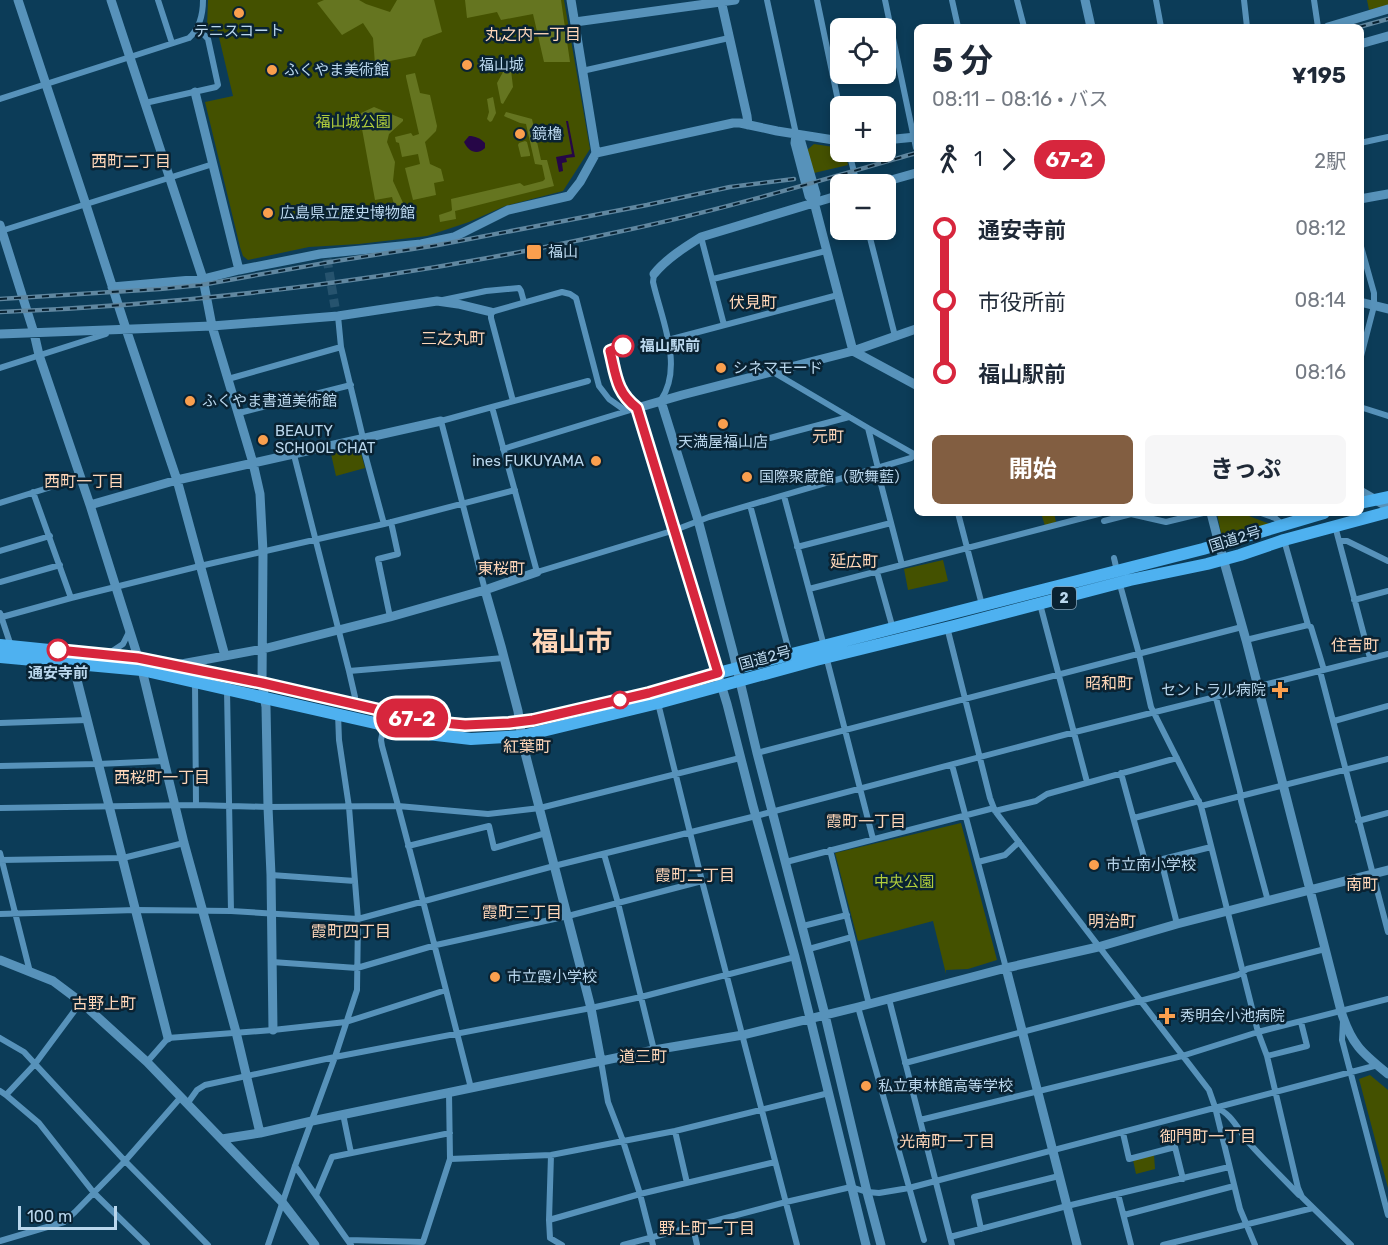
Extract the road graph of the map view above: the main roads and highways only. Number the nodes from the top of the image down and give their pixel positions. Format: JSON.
{"nodes":[{"id":1,"x":1388,"y":497,"type":"edge"},
{"id":2,"x":1364,"y":502,"type":"edge"},
{"id":3,"x":1388,"y":512,"type":"edge"},
{"id":4,"x":1314,"y":516,"type":"edge"},
{"id":5,"x":1117,"y":571,"type":"junction"},
{"id":6,"x":5,"y":645,"type":"edge"},
{"id":7,"x":825,"y":652,"type":"junction"},
{"id":8,"x":0,"y":657,"type":"edge"},
{"id":9,"x":140,"y":664,"type":"junction"},
{"id":10,"x":738,"y":675,"type":"junction"},
{"id":11,"x":720,"y":679,"type":"junction"}],
"edges":[{"from":1,"to":2,"type":"highway"},
{"from":3,"to":5,"type":"highway","name":"国道2号","number":"2"},
{"from":4,"to":5,"type":"highway","name":"国道2号","number":"2"},
{"from":5,"to":7,"type":"highway","name":"国道2号","number":"2"},
{"from":5,"to":7,"type":"highway","name":"国道2号","number":"2"},
{"from":6,"to":9,"type":"highway","name":"国道2号","number":"2"},
{"from":7,"to":10,"type":"highway","name":"国道2号","number":"2"},
{"from":7,"to":10,"type":"highway","name":"国道2号","number":"2"},
{"from":8,"to":9,"type":"highway","name":"国道2号","number":"2"},
{"from":9,"to":11,"type":"highway","name":"国道2号","number":"2"},
{"from":9,"to":11,"type":"highway","name":"国道2号","number":"2"},
{"from":10,"to":11,"type":"highway","name":"国道2号","number":"2"}]}
